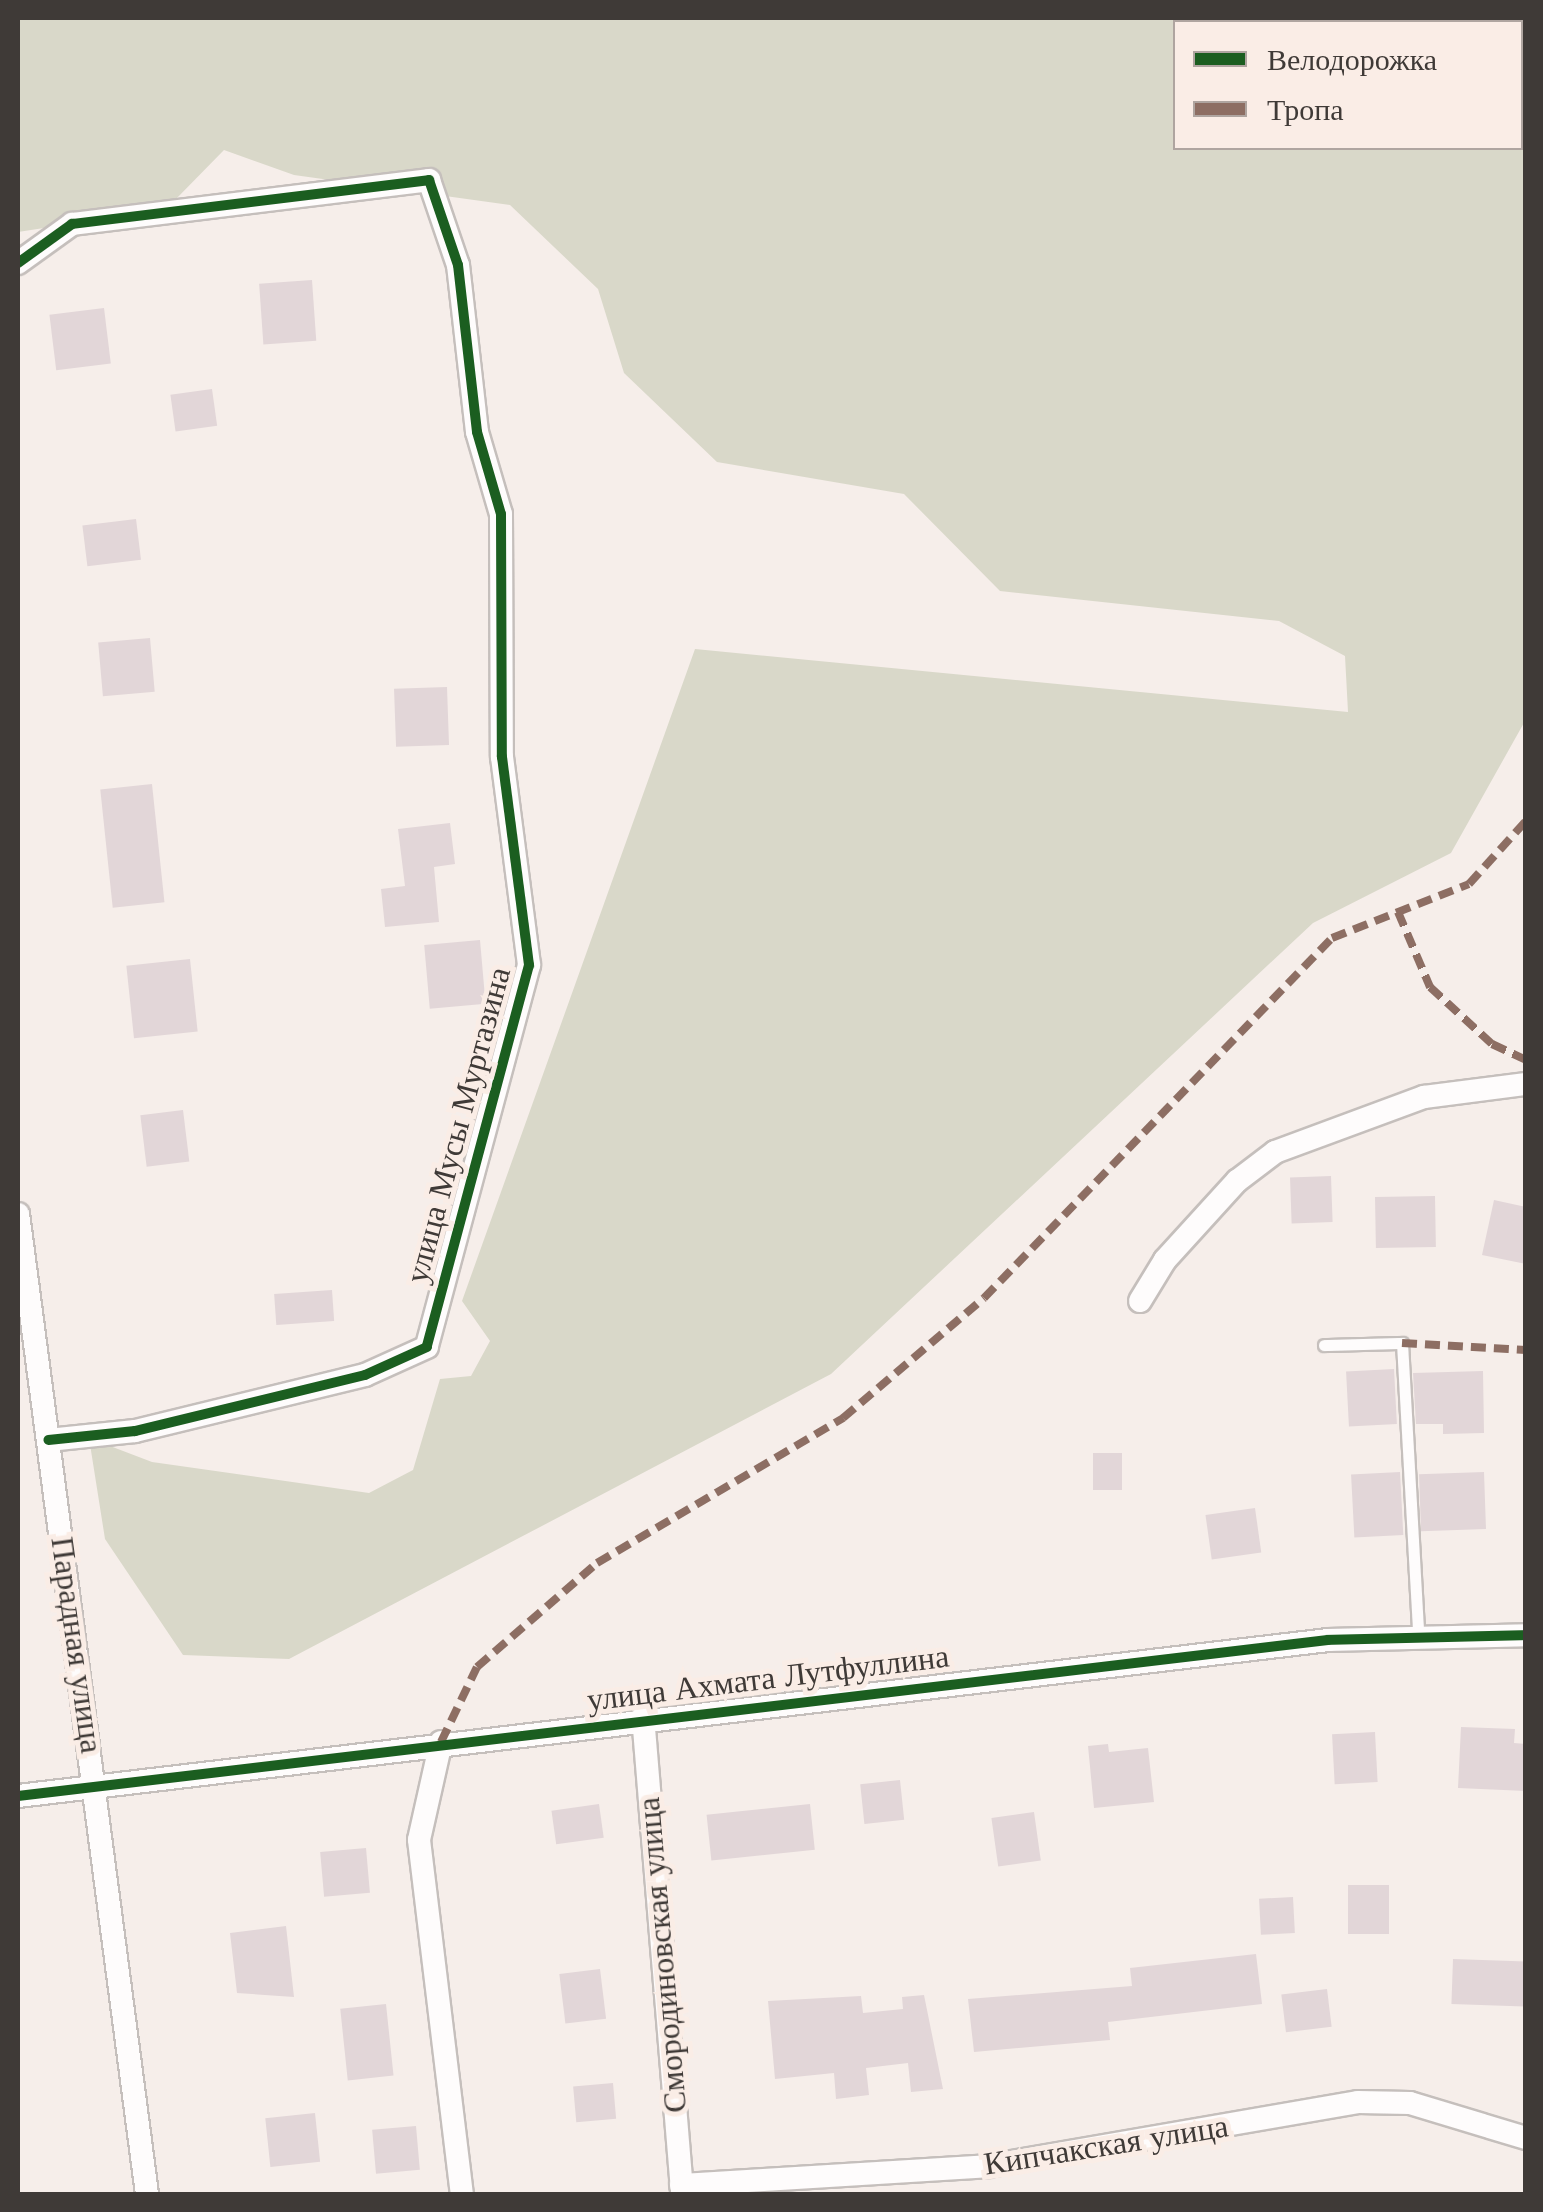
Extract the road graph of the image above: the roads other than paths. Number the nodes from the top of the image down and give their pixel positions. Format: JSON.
{"nodes":[{"id":1,"x":18,"y":263,"type":"edge"},
{"id":2,"x":1526,"y":1084,"type":"edge"},
{"id":3,"x":18,"y":1214,"type":"edge"},
{"id":4,"x":22,"y":1280,"type":"edge"},
{"id":5,"x":1140,"y":1301,"type":"dead end"},
{"id":6,"x":1324,"y":1345,"type":"dead end"},
{"id":7,"x":48,"y":1440,"type":"junction"},
{"id":8,"x":1418,"y":1632,"type":"junction"},
{"id":9,"x":1526,"y":1635,"type":"edge"},
{"id":10,"x":642,"y":1716,"type":"junction"},
{"id":11,"x":441,"y":1742,"type":"junction"},
{"id":12,"x":96,"y":1787,"type":"junction"},
{"id":13,"x":18,"y":1796,"type":"edge"},
{"id":14,"x":1526,"y":2138,"type":"edge"},
{"id":15,"x":681,"y":2190,"type":"edge"},
{"id":16,"x":147,"y":2194,"type":"edge"},
{"id":17,"x":462,"y":2194,"type":"edge"}],
"edges":[{"from":1,"to":7,"type":"street","name":"улица Мусы Муртазина"},
{"from":2,"to":5,"type":"street"},
{"from":3,"to":4,"type":"street","name":"Парадная улица"},
{"from":4,"to":7,"type":"street","name":"Парадная улица"},
{"from":6,"to":8,"type":"lane"},
{"from":7,"to":12,"type":"street","name":"Парадная улица"},
{"from":8,"to":9,"type":"street","name":"улица Ахмата Лутфуллина"},
{"from":8,"to":10,"type":"street","name":"улица Ахмата Лутфуллина"},
{"from":10,"to":11,"type":"street","name":"улица Ахмата Лутфуллина"},
{"from":10,"to":15,"type":"street","name":"Смородиновская улица"},
{"from":11,"to":12,"type":"street","name":"улица Ахмата Лутфуллина"},
{"from":11,"to":17,"type":"street"},
{"from":12,"to":13,"type":"street","name":"улица Ахмата Лутфуллина"},
{"from":12,"to":16,"type":"street","name":"Парадная улица"},
{"from":14,"to":15,"type":"street","name":"Кипчакская улица"}]}
